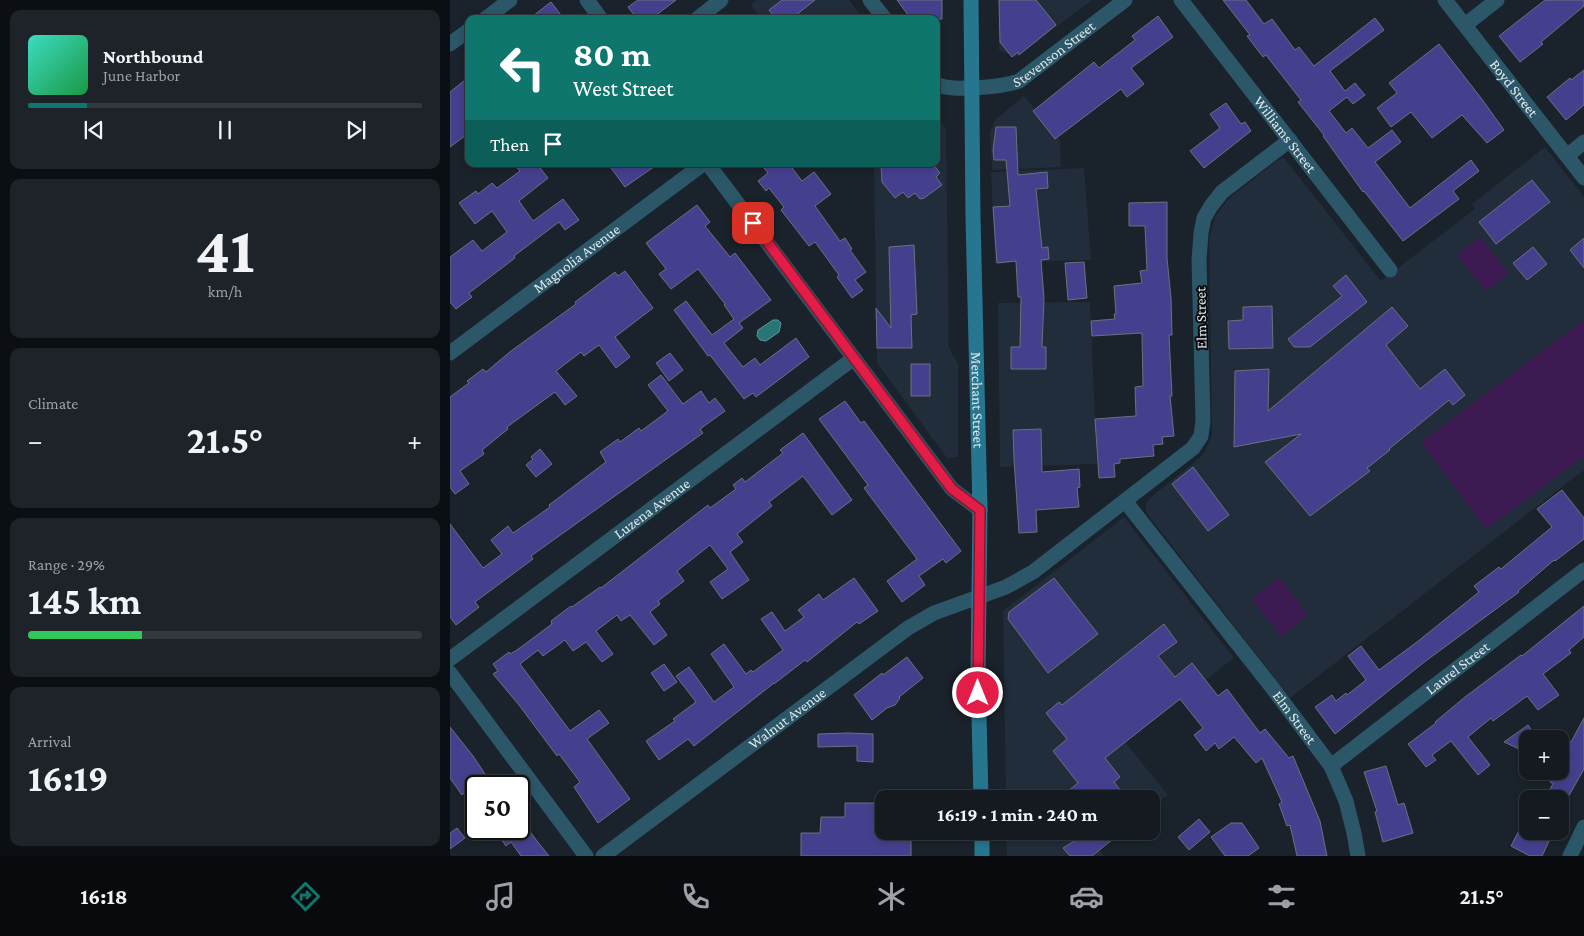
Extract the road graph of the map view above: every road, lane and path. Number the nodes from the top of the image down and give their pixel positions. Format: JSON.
{"nodes":[{"id":1,"x":510,"y":0,"type":"edge"},
{"id":2,"x":587,"y":0,"type":"edge"},
{"id":3,"x":721,"y":0,"type":"edge"},
{"id":4,"x":870,"y":0,"type":"edge"},
{"id":5,"x":971,"y":0,"type":"edge"},
{"id":6,"x":1125,"y":0,"type":"edge"},
{"id":7,"x":1181,"y":0,"type":"edge"},
{"id":8,"x":1445,"y":0,"type":"edge"},
{"id":9,"x":1497,"y":0,"type":"edge"},
{"id":10,"x":490,"y":15,"type":"edge"},
{"id":11,"x":598,"y":15,"type":"edge"},
{"id":12,"x":702,"y":15,"type":"edge"},
{"id":13,"x":882,"y":15,"type":"edge"},
{"id":14,"x":1465,"y":25,"type":"junction"},
{"id":15,"x":465,"y":33,"type":"edge"},
{"id":16,"x":450,"y":44,"type":"edge"},
{"id":17,"x":940,"y":86,"type":"edge"},
{"id":18,"x":972,"y":87,"type":"junction"},
{"id":19,"x":1290,"y":140,"type":"junction"},
{"id":20,"x":1584,"y":142,"type":"edge"},
{"id":21,"x":1567,"y":156,"type":"junction"},
{"id":22,"x":699,"y":167,"type":"edge"},
{"id":23,"x":710,"y":167,"type":"edge"},
{"id":24,"x":1584,"y":178,"type":"edge"},
{"id":25,"x":1390,"y":270,"type":"dead end"},
{"id":26,"x":450,"y":353,"type":"edge"},
{"id":27,"x":854,"y":358,"type":"junction"},
{"id":28,"x":1126,"y":501,"type":"junction"},
{"id":29,"x":980,"y":510,"type":"junction"},
{"id":30,"x":1584,"y":570,"type":"edge"},
{"id":31,"x":980,"y":596,"type":"junction"},
{"id":32,"x":450,"y":659,"type":"edge"},
{"id":33,"x":450,"y":674,"type":"edge"},
{"id":34,"x":1331,"y":766,"type":"junction"},
{"id":35,"x":981,"y":790,"type":"edge"},
{"id":36,"x":1584,"y":827,"type":"edge"},
{"id":37,"x":982,"y":840,"type":"edge"},
{"id":38,"x":586,"y":856,"type":"edge"},
{"id":39,"x":603,"y":856,"type":"edge"},
{"id":40,"x":982,"y":856,"type":"edge"},
{"id":41,"x":1358,"y":856,"type":"edge"},
{"id":42,"x":1570,"y":856,"type":"edge"}],
"edges":[{"from":1,"to":10,"type":"street"},
{"from":2,"to":11,"type":"street"},
{"from":3,"to":12,"type":"street"},
{"from":4,"to":13,"type":"street"},
{"from":5,"to":18,"type":"main road","name":"Merchant Street"},
{"from":6,"to":18,"type":"street","name":"Stevenson Street"},
{"from":7,"to":19,"type":"street","name":"Williams Street"},
{"from":8,"to":14,"type":"street","name":"Boyd Street"},
{"from":9,"to":14,"type":"street"},
{"from":14,"to":21,"type":"street","name":"Boyd Street"},
{"from":15,"to":16,"type":"street"},
{"from":17,"to":18,"type":"street","name":"Stevenson Street"},
{"from":18,"to":29,"type":"main road","name":"Merchant Street"},
{"from":19,"to":25,"type":"street","name":"Williams Street"},
{"from":19,"to":28,"type":"street","name":"Elm Street"},
{"from":20,"to":21,"type":"street"},
{"from":21,"to":24,"type":"street","name":"Boyd Street"},
{"from":22,"to":26,"type":"street","name":"Magnolia Avenue"},
{"from":23,"to":27,"type":"street"},
{"from":27,"to":29,"type":"street"},
{"from":27,"to":32,"type":"street","name":"Luzena Avenue"},
{"from":28,"to":31,"type":"street","name":"Elm Street"},
{"from":28,"to":34,"type":"street","name":"Elm Street"},
{"from":29,"to":31,"type":"main road","name":"Merchant Street"},
{"from":30,"to":34,"type":"street","name":"Laurel Street"},
{"from":31,"to":35,"type":"main road","name":"Merchant Street"},
{"from":31,"to":39,"type":"street","name":"Walnut Avenue"},
{"from":33,"to":38,"type":"street"},
{"from":34,"to":41,"type":"street","name":"Elm Street"},
{"from":36,"to":42,"type":"street"},
{"from":37,"to":40,"type":"main road"}]}
